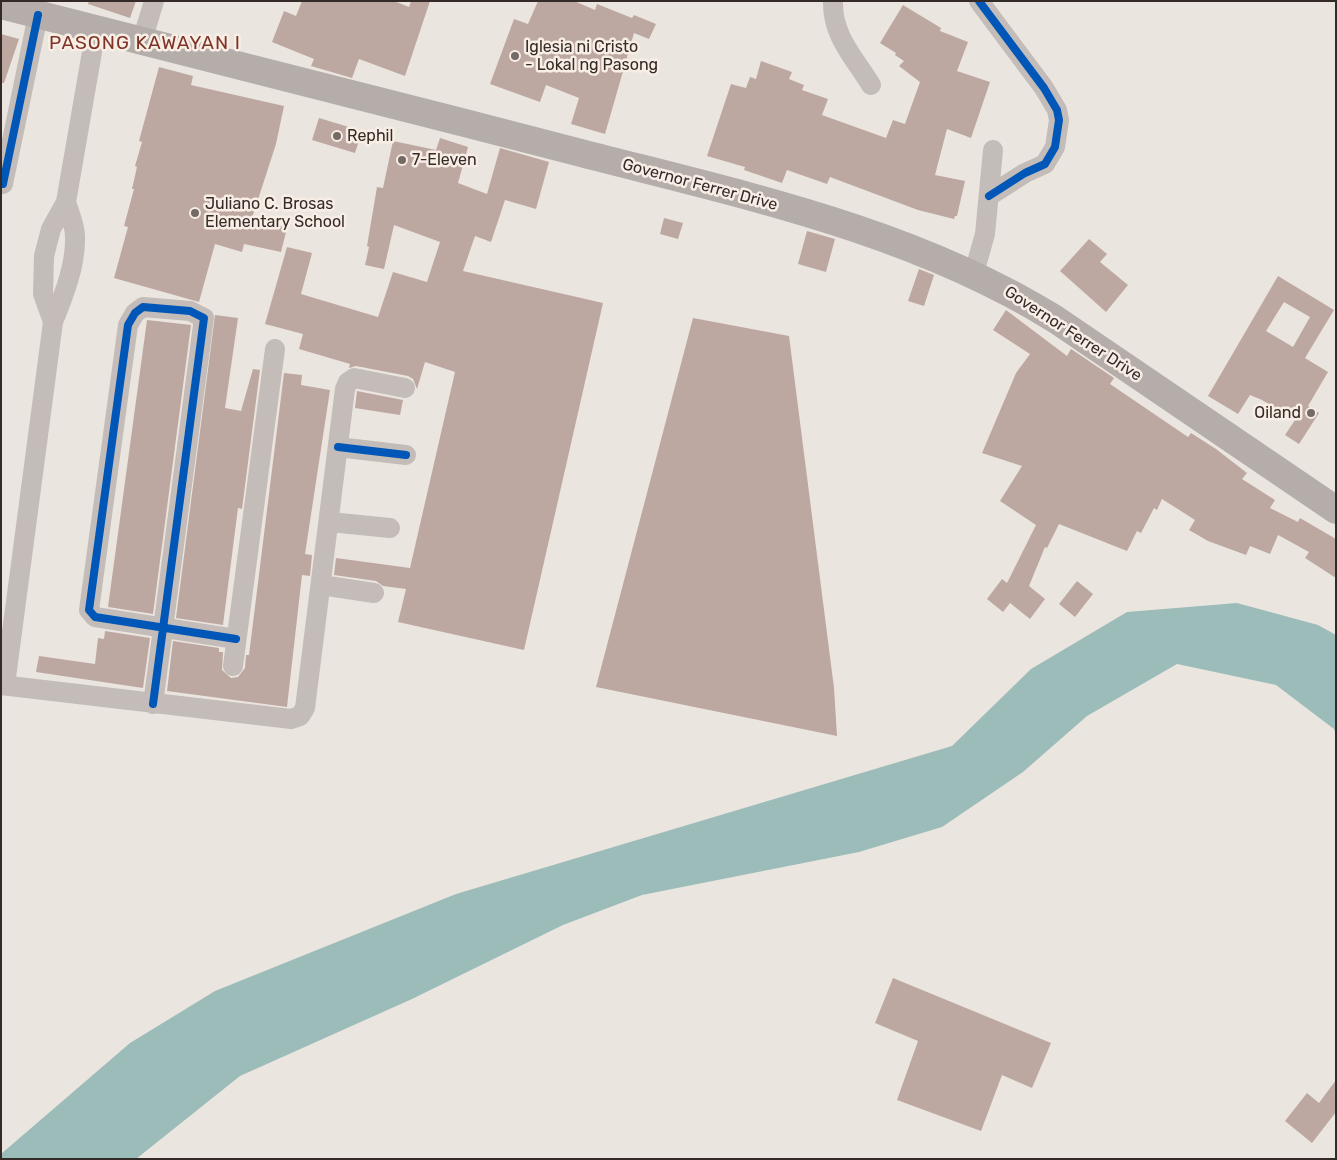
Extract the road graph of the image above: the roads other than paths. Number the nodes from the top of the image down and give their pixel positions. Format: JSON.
{"nodes":[{"id":1,"x":154,"y":1,"type":"edge"},
{"id":2,"x":833,"y":1,"type":"edge"},
{"id":3,"x":979,"y":1,"type":"edge"},
{"id":4,"x":1,"y":5,"type":"edge"},
{"id":5,"x":38,"y":15,"type":"junction"},
{"id":6,"x":96,"y":29,"type":"junction"},
{"id":7,"x":142,"y":41,"type":"junction"},
{"id":8,"x":871,"y":85,"type":"dead end"},
{"id":9,"x":993,"y":150,"type":"dead end"},
{"id":10,"x":3,"y":184,"type":"dead end"},
{"id":11,"x":989,"y":196,"type":"junction"},
{"id":12,"x":66,"y":202,"type":"junction"},
{"id":13,"x":974,"y":273,"type":"junction"},
{"id":14,"x":53,"y":322,"type":"junction"},
{"id":15,"x":275,"y":349,"type":"dead end"},
{"id":16,"x":406,"y":388,"type":"dead end"},
{"id":17,"x":338,"y":447,"type":"junction"},
{"id":18,"x":406,"y":455,"type":"dead end"},
{"id":19,"x":1336,"y":510,"type":"edge"},
{"id":20,"x":330,"y":522,"type":"junction"},
{"id":21,"x":390,"y":528,"type":"dead end"},
{"id":22,"x":321,"y":585,"type":"junction"},
{"id":23,"x":374,"y":593,"type":"dead end"},
{"id":24,"x":163,"y":629,"type":"junction"},
{"id":25,"x":236,"y":639,"type":"junction"},
{"id":26,"x":233,"y":666,"type":"dead end"},
{"id":27,"x":3,"y":685,"type":"edge"},
{"id":28,"x":153,"y":704,"type":"junction"}],
"edges":[{"from":1,"to":7,"type":"street"},
{"from":2,"to":8,"type":"street"},
{"from":3,"to":11,"type":"street"},
{"from":4,"to":5,"type":"main road","name":"Governor Ferrer Drive"},
{"from":5,"to":6,"type":"main road","name":"Governor Ferrer Drive"},
{"from":5,"to":10,"type":"street"},
{"from":6,"to":7,"type":"main road","name":"Governor Ferrer Drive"},
{"from":6,"to":12,"type":"street"},
{"from":7,"to":13,"type":"main road","name":"Governor Ferrer Drive"},
{"from":9,"to":11,"type":"street"},
{"from":11,"to":13,"type":"street"},
{"from":12,"to":14,"type":"street"},
{"from":12,"to":14,"type":"street"},
{"from":13,"to":19,"type":"main road","name":"Governor Ferrer Drive"},
{"from":14,"to":27,"type":"street"},
{"from":15,"to":25,"type":"street"},
{"from":16,"to":17,"type":"street"},
{"from":17,"to":18,"type":"street"},
{"from":17,"to":20,"type":"street"},
{"from":20,"to":21,"type":"street"},
{"from":20,"to":22,"type":"street"},
{"from":22,"to":23,"type":"street"},
{"from":22,"to":28,"type":"street"},
{"from":24,"to":24,"type":"street"},
{"from":24,"to":25,"type":"street"},
{"from":24,"to":28,"type":"street"},
{"from":25,"to":26,"type":"street"},
{"from":27,"to":28,"type":"street"}]}
